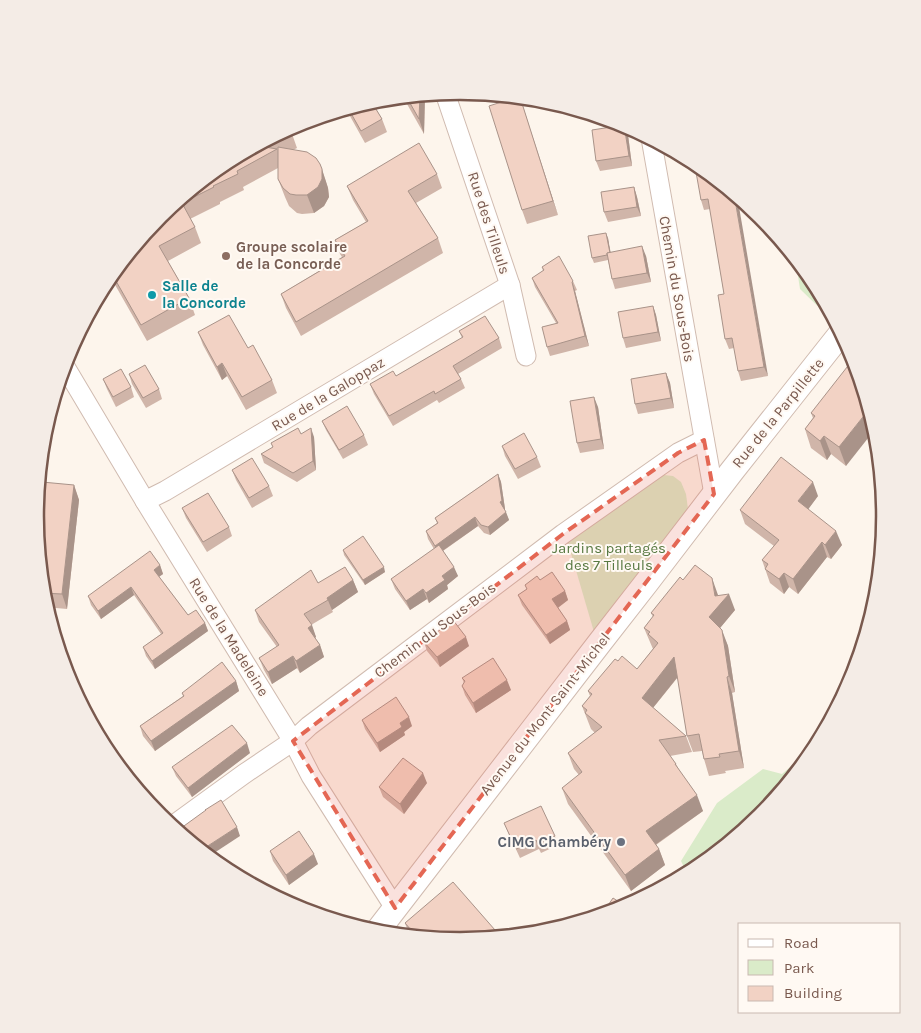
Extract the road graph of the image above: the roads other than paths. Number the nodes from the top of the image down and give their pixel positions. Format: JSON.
{"nodes":[{"id":1,"x":448,"y":100,"type":"edge"},
{"id":2,"x":653,"y":147,"type":"edge"},
{"id":3,"x":510,"y":285,"type":"junction"},
{"id":4,"x":837,"y":338,"type":"edge"},
{"id":5,"x":526,"y":356,"type":"dead end"},
{"id":6,"x":69,"y":374,"type":"edge"},
{"id":7,"x":704,"y":440,"type":"junction"},
{"id":8,"x":714,"y":494,"type":"junction"},
{"id":9,"x":146,"y":501,"type":"junction"},
{"id":10,"x":293,"y":741,"type":"junction"},
{"id":11,"x":178,"y":822,"type":"edge"},
{"id":12,"x":395,"y":908,"type":"junction"},
{"id":13,"x":382,"y":926,"type":"edge"}],
"edges":[{"from":1,"to":3,"type":"street","name":"Rue des Tilleuls"},
{"from":2,"to":7,"type":"street","name":"Chemin du Sous-Bois"},
{"from":3,"to":5,"type":"street","name":"Rue des Tilleuls"},
{"from":3,"to":9,"type":"street","name":"Rue de la Galoppaz"},
{"from":4,"to":8,"type":"street","name":"Rue de la Parpillette"},
{"from":6,"to":9,"type":"street","name":"Rue de la Madeleine"},
{"from":7,"to":8,"type":"street","name":"Chemin du Sous-Bois"},
{"from":7,"to":10,"type":"street","name":"Chemin du Sous-Bois"},
{"from":8,"to":12,"type":"street","name":"Avenue du Mont Saint-Michel"},
{"from":9,"to":10,"type":"street","name":"Rue de la Madeleine"},
{"from":10,"to":11,"type":"street","name":"Chemin du Sous-Bois"},
{"from":10,"to":12,"type":"street","name":"Rue de la Madeleine"},
{"from":12,"to":13,"type":"street","name":"Avenue du Mont Saint-Michel"}]}
